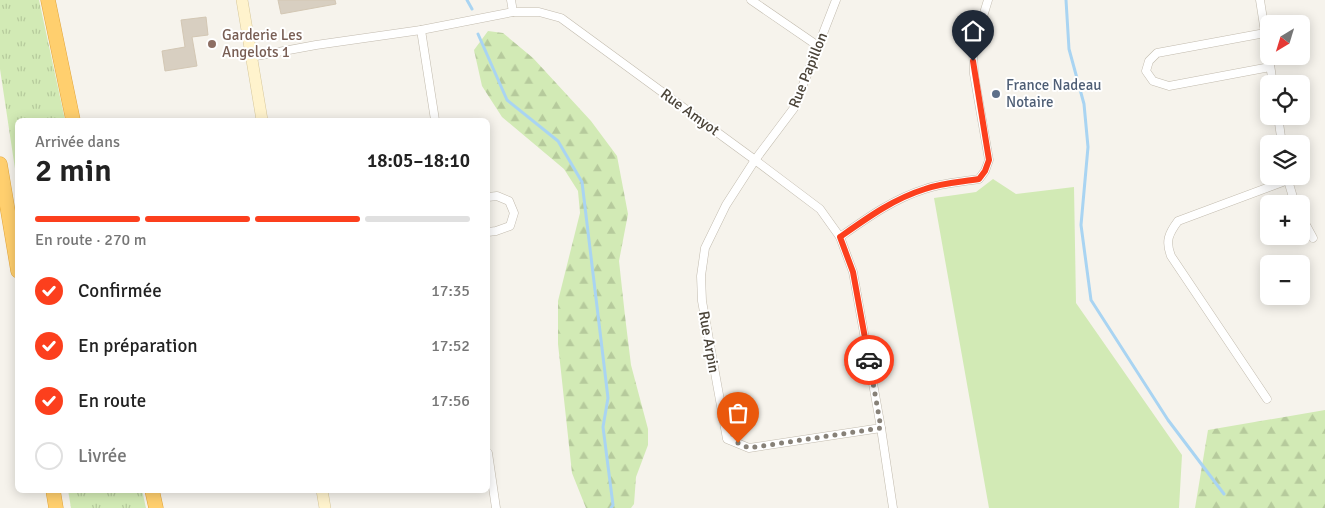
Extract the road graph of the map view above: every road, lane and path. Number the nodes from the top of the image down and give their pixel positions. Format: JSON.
{"nodes":[{"id":1,"x":50,"y":0,"type":"edge"},
{"id":2,"x":242,"y":0,"type":"edge"},
{"id":3,"x":511,"y":0,"type":"edge"},
{"id":4,"x":751,"y":0,"type":"edge"},
{"id":5,"x":836,"y":0,"type":"edge"},
{"id":6,"x":988,"y":0,"type":"edge"},
{"id":7,"x":1260,"y":0,"type":"edge"},
{"id":8,"x":513,"y":12,"type":"junction"},
{"id":9,"x":1262,"y":15,"type":"edge"},
{"id":10,"x":421,"y":30,"type":"junction"},
{"id":11,"x":1260,"y":34,"type":"edge"},
{"id":12,"x":818,"y":46,"type":"junction"},
{"id":13,"x":251,"y":57,"type":"junction"},
{"id":14,"x":1270,"y":66,"type":"joint"},
{"id":15,"x":1272,"y":75,"type":"edge"},
{"id":16,"x":73,"y":118,"type":"edge"},
{"id":17,"x":262,"y":118,"type":"edge"},
{"id":18,"x":436,"y":118,"type":"edge"},
{"id":19,"x":755,"y":160,"type":"junction"},
{"id":20,"x":0,"y":164,"type":"edge"},
{"id":21,"x":1270,"y":185,"type":"edge"},
{"id":22,"x":490,"y":197,"type":"edge"},
{"id":23,"x":490,"y":232,"type":"edge"},
{"id":24,"x":1310,"y":232,"type":"edge"},
{"id":25,"x":840,"y":237,"type":"junction"},
{"id":26,"x":1313,"y":238,"type":"dead end"},
{"id":27,"x":15,"y":253,"type":"edge"},
{"id":28,"x":1267,"y":399,"type":"dead end"},
{"id":29,"x":881,"y":428,"type":"junction"},
{"id":30,"x":490,"y":467,"type":"edge"},
{"id":31,"x":54,"y":493,"type":"edge"},
{"id":32,"x":153,"y":493,"type":"edge"},
{"id":33,"x":322,"y":493,"type":"edge"},
{"id":34,"x":56,"y":508,"type":"edge"},
{"id":35,"x":156,"y":508,"type":"edge"},
{"id":36,"x":325,"y":508,"type":"edge"},
{"id":37,"x":496,"y":508,"type":"edge"},
{"id":38,"x":893,"y":508,"type":"edge"}],
"edges":[{"from":1,"to":16,"type":"highway"},
{"from":2,"to":13,"type":"street"},
{"from":3,"to":8,"type":"street"},
{"from":4,"to":12,"type":"street"},
{"from":5,"to":12,"type":"street","name":"Rue Papillon"},
{"from":6,"to":25,"type":"street"},
{"from":7,"to":9,"type":"street"},
{"from":8,"to":10,"type":"street","name":"Rue Amyot"},
{"from":8,"to":19,"type":"street","name":"Rue Amyot"},
{"from":10,"to":13,"type":"street","name":"Rue Amyot"},
{"from":10,"to":18,"type":"street"},
{"from":11,"to":14,"type":"street"},
{"from":12,"to":19,"type":"street","name":"Rue Papillon"},
{"from":13,"to":17,"type":"street"},
{"from":14,"to":15,"type":"street"},
{"from":19,"to":25,"type":"street","name":"Rue Amyot"},
{"from":19,"to":29,"type":"street","name":"Rue Arpin"},
{"from":20,"to":27,"type":"highway"},
{"from":21,"to":28,"type":"street"},
{"from":22,"to":23,"type":"street"},
{"from":24,"to":26,"type":"street"},
{"from":25,"to":29,"type":"street","name":"Rue Amyot"},
{"from":29,"to":38,"type":"street","name":"Rue Amyot"},
{"from":30,"to":37,"type":"street"},
{"from":31,"to":34,"type":"highway"},
{"from":32,"to":35,"type":"highway"},
{"from":33,"to":36,"type":"street"}]}
